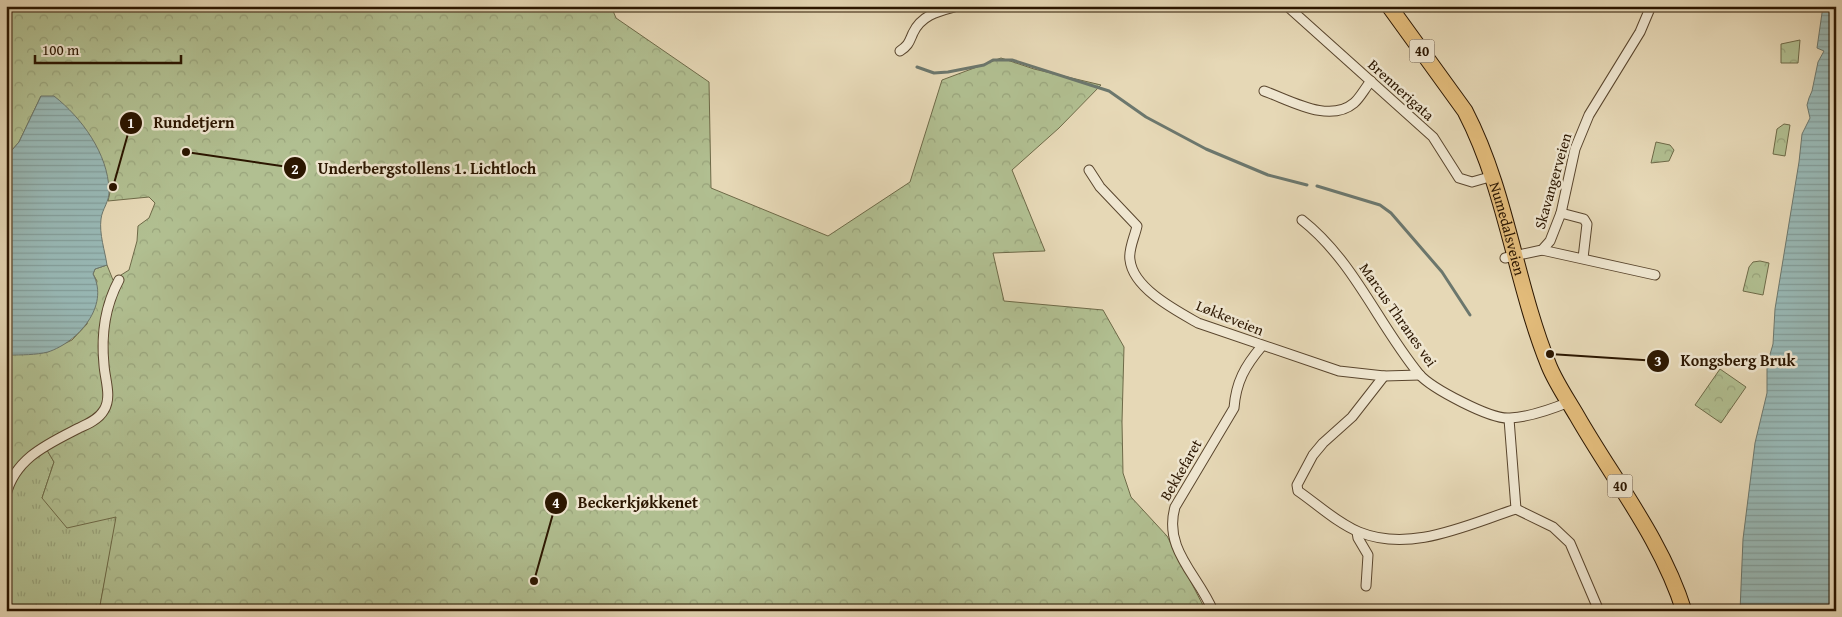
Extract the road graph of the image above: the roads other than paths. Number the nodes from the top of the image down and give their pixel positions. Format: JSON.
{"nodes":[{"id":1,"x":958,"y":6,"type":"edge"},
{"id":2,"x":1389,"y":6,"type":"edge"},
{"id":3,"x":1651,"y":6,"type":"edge"},
{"id":4,"x":1288,"y":9,"type":"edge"},
{"id":5,"x":900,"y":51,"type":"dead end"},
{"id":6,"x":1371,"y":81,"type":"junction"},
{"id":7,"x":1264,"y":91,"type":"dead end"},
{"id":8,"x":1089,"y":170,"type":"dead end"},
{"id":9,"x":1489,"y":177,"type":"junction"},
{"id":10,"x":1561,"y":213,"type":"junction"},
{"id":11,"x":1302,"y":220,"type":"dead end"},
{"id":12,"x":1542,"y":250,"type":"junction"},
{"id":13,"x":1510,"y":257,"type":"junction"},
{"id":14,"x":1583,"y":258,"type":"junction"},
{"id":15,"x":1655,"y":275,"type":"dead end"},
{"id":16,"x":119,"y":280,"type":"dead end"},
{"id":17,"x":1262,"y":346,"type":"junction"},
{"id":18,"x":1420,"y":375,"type":"junction"},
{"id":19,"x":1384,"y":376,"type":"junction"},
{"id":20,"x":1569,"y":402,"type":"junction"},
{"id":21,"x":1509,"y":419,"type":"junction"},
{"id":22,"x":6,"y":495,"type":"edge"},
{"id":23,"x":1516,"y":509,"type":"junction"},
{"id":24,"x":1357,"y":532,"type":"junction"},
{"id":25,"x":1366,"y":586,"type":"dead end"},
{"id":26,"x":1213,"y":611,"type":"edge"},
{"id":27,"x":1599,"y":611,"type":"edge"},
{"id":28,"x":1684,"y":611,"type":"edge"}],
"edges":[{"from":1,"to":5,"type":"street"},
{"from":2,"to":9,"type":"main road","name":"Numedalsveien","number":"40"},
{"from":3,"to":10,"type":"street","name":"Skavangerveien"},
{"from":4,"to":6,"type":"street","name":"Brennerigata"},
{"from":6,"to":7,"type":"street"},
{"from":6,"to":9,"type":"street","name":"Brennerigata"},
{"from":8,"to":17,"type":"street","name":"Løkkeveien"},
{"from":9,"to":13,"type":"main road","name":"Numedalsveien","number":"40"},
{"from":10,"to":12,"type":"street","name":"Skavangerveien"},
{"from":10,"to":14,"type":"street"},
{"from":11,"to":18,"type":"street","name":"Marcus Thranes vei"},
{"from":12,"to":13,"type":"street","name":"Skavangerveien"},
{"from":12,"to":14,"type":"street"},
{"from":13,"to":20,"type":"main road","name":"Numedalsveien","number":"40"},
{"from":14,"to":15,"type":"street"},
{"from":16,"to":22,"type":"street"},
{"from":17,"to":19,"type":"street","name":"Løkkeveien"},
{"from":17,"to":26,"type":"street","name":"Bekkefaret"},
{"from":18,"to":19,"type":"street","name":"Løkkeveien"},
{"from":18,"to":21,"type":"street","name":"Marcus Thranes vei"},
{"from":19,"to":24,"type":"street"},
{"from":20,"to":21,"type":"street"},
{"from":20,"to":28,"type":"main road","name":"Numedalsveien","number":"40"},
{"from":21,"to":23,"type":"street"},
{"from":23,"to":24,"type":"street"},
{"from":23,"to":27,"type":"street"},
{"from":24,"to":25,"type":"street"}]}
